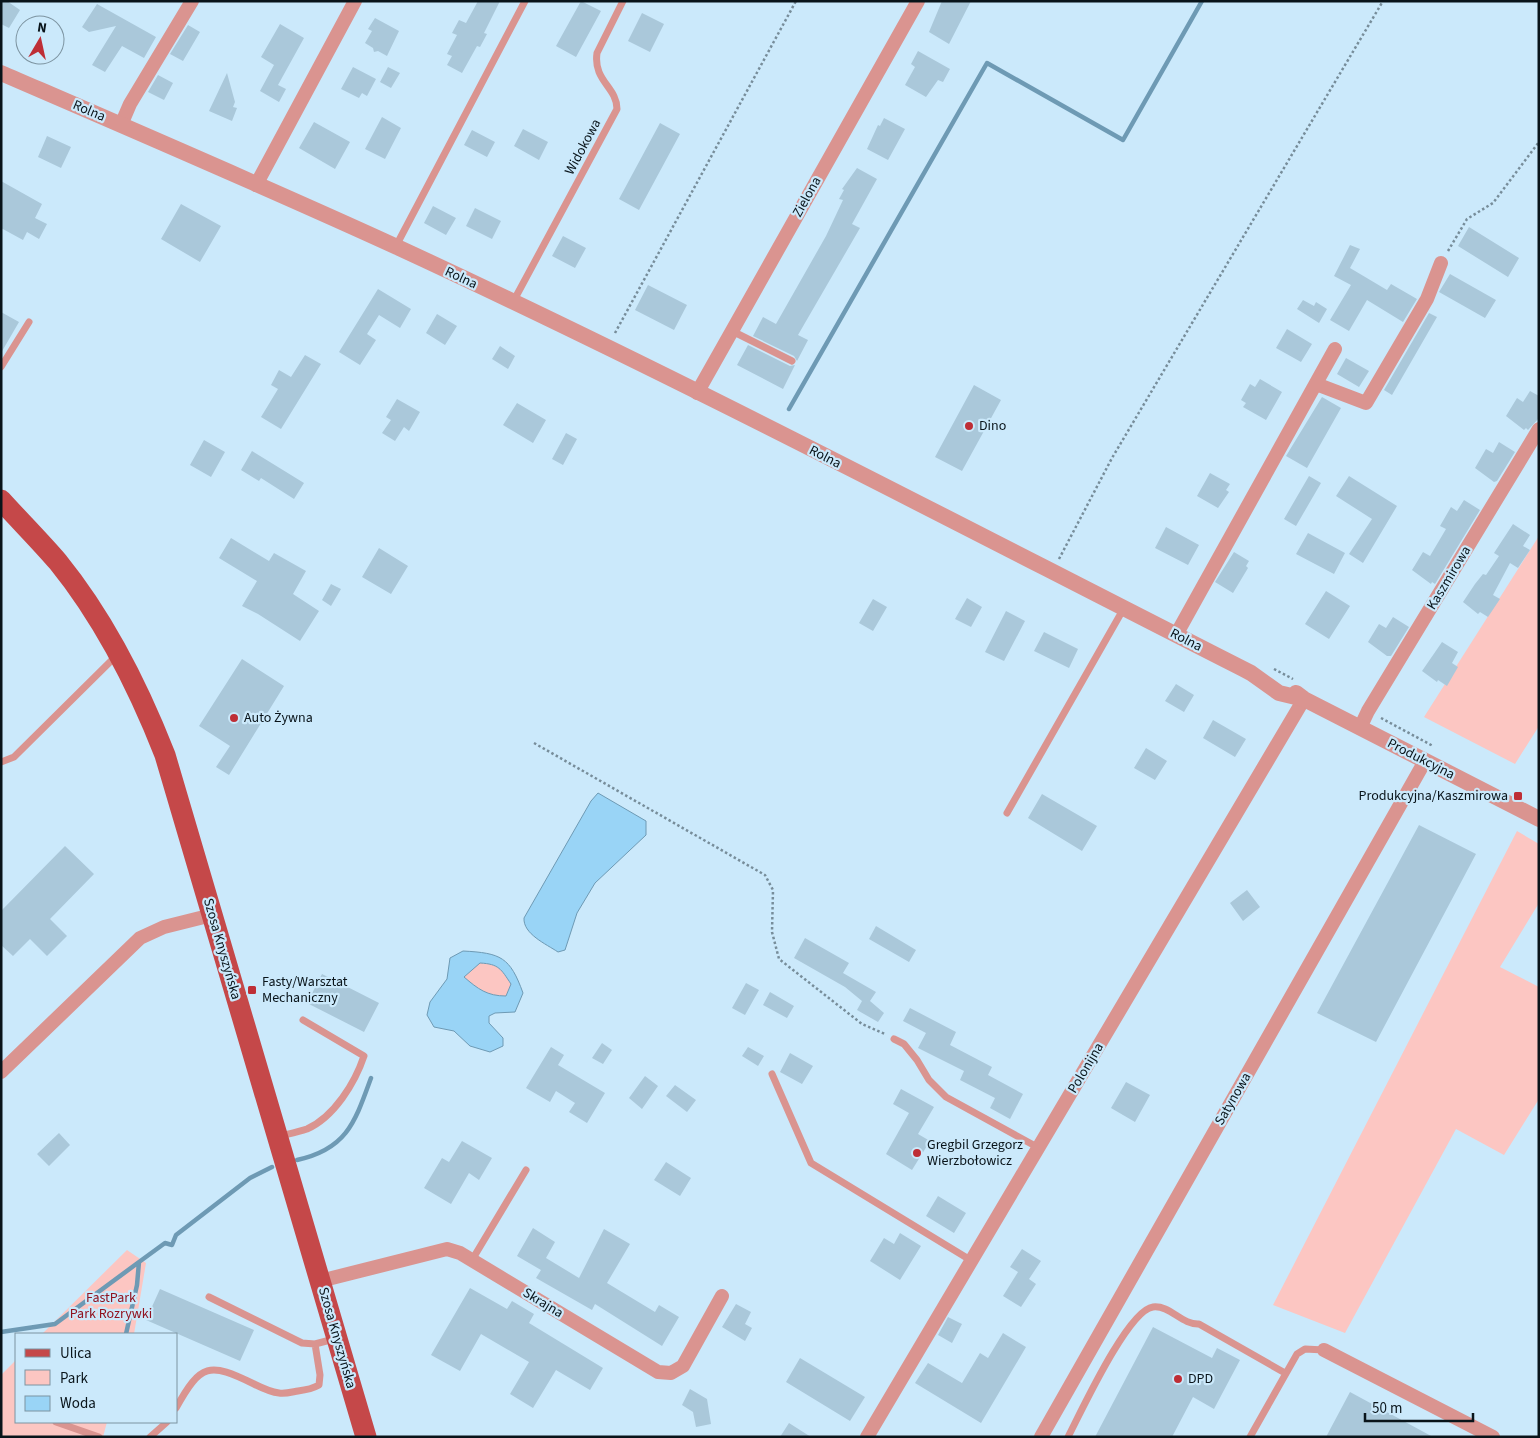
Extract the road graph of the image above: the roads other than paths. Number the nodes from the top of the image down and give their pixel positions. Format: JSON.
{"nodes":[{"id":1,"x":192,"y":1,"type":"edge"},
{"id":2,"x":355,"y":1,"type":"edge"},
{"id":3,"x":525,"y":1,"type":"edge"},
{"id":4,"x":623,"y":1,"type":"edge"},
{"id":5,"x":918,"y":1,"type":"edge"},
{"id":6,"x":1,"y":73,"type":"edge"},
{"id":7,"x":121,"y":125,"type":"junction"},
{"id":8,"x":256,"y":185,"type":"junction"},
{"id":9,"x":396,"y":247,"type":"junction"},
{"id":10,"x":1442,"y":263,"type":"road end"},
{"id":11,"x":513,"y":302,"type":"junction"},
{"id":12,"x":29,"y":322,"type":"dead end"},
{"id":13,"x":732,"y":331,"type":"junction"},
{"id":14,"x":1336,"y":350,"type":"dead end"},
{"id":15,"x":792,"y":362,"type":"dead end"},
{"id":16,"x":1,"y":367,"type":"edge"},
{"id":17,"x":1316,"y":384,"type":"junction"},
{"id":18,"x":697,"y":393,"type":"junction"},
{"id":19,"x":1539,"y":429,"type":"edge"},
{"id":20,"x":1,"y":500,"type":"edge"},
{"id":21,"x":1124,"y":608,"type":"junction"},
{"id":22,"x":1176,"y":635,"type":"junction"},
{"id":23,"x":119,"y":653,"type":"junction"},
{"id":24,"x":1304,"y":699,"type":"junction"},
{"id":25,"x":1360,"y":728,"type":"junction"},
{"id":26,"x":1425,"y":761,"type":"junction"},
{"id":27,"x":1,"y":762,"type":"edge"},
{"id":28,"x":1007,"y":813,"type":"dead end"},
{"id":29,"x":1539,"y":819,"type":"edge"},
{"id":30,"x":212,"y":915,"type":"junction"},
{"id":31,"x":302,"y":1020,"type":"dead end"},
{"id":32,"x":894,"y":1038,"type":"road end"},
{"id":33,"x":1,"y":1072,"type":"edge"},
{"id":34,"x":772,"y":1074,"type":"dead end"},
{"id":35,"x":277,"y":1137,"type":"junction"},
{"id":36,"x":1039,"y":1148,"type":"junction"},
{"id":37,"x":526,"y":1170,"type":"dead end"},
{"id":38,"x":472,"y":1260,"type":"junction"},
{"id":39,"x":972,"y":1261,"type":"junction"},
{"id":40,"x":320,"y":1282,"type":"junction"},
{"id":41,"x":722,"y":1296,"type":"dead end"},
{"id":42,"x":209,"y":1297,"type":"dead end"},
{"id":43,"x":337,"y":1339,"type":"junction"},
{"id":44,"x":315,"y":1344,"type":"junction"},
{"id":45,"x":1324,"y":1350,"type":"joint"},
{"id":46,"x":1285,"y":1373,"type":"junction"},
{"id":47,"x":178,"y":1404,"type":"edge"},
{"id":48,"x":59,"y":1423,"type":"edge"},
{"id":49,"x":166,"y":1423,"type":"edge"},
{"id":50,"x":153,"y":1436,"type":"edge"},
{"id":51,"x":99,"y":1437,"type":"edge"},
{"id":52,"x":366,"y":1437,"type":"edge"},
{"id":53,"x":867,"y":1437,"type":"edge"},
{"id":54,"x":1041,"y":1437,"type":"edge"},
{"id":55,"x":1068,"y":1437,"type":"edge"},
{"id":56,"x":1250,"y":1437,"type":"edge"},
{"id":57,"x":1493,"y":1437,"type":"edge"}],
"edges":[{"from":1,"to":7,"type":"street"},
{"from":2,"to":8,"type":"street"},
{"from":3,"to":9,"type":"lane"},
{"from":4,"to":11,"type":"lane","name":"Widokowa"},
{"from":5,"to":13,"type":"street","name":"Zielona"},
{"from":6,"to":7,"type":"street","name":"Rolna"},
{"from":7,"to":8,"type":"street","name":"Rolna"},
{"from":8,"to":9,"type":"street","name":"Rolna"},
{"from":9,"to":11,"type":"street","name":"Rolna"},
{"from":10,"to":17,"type":"street"},
{"from":11,"to":18,"type":"street","name":"Rolna"},
{"from":12,"to":16,"type":"lane"},
{"from":13,"to":15,"type":"lane"},
{"from":13,"to":18,"type":"street","name":"Zielona"},
{"from":14,"to":17,"type":"street"},
{"from":17,"to":22,"type":"street"},
{"from":18,"to":21,"type":"street","name":"Rolna"},
{"from":19,"to":25,"type":"street","name":"Kaszmirowa"},
{"from":20,"to":23,"type":"main road","name":"Szosa Knyszyńska"},
{"from":21,"to":22,"type":"street","name":"Rolna"},
{"from":21,"to":28,"type":"lane"},
{"from":22,"to":24,"type":"street","name":"Rolna"},
{"from":23,"to":27,"type":"lane"},
{"from":23,"to":30,"type":"main road","name":"Szosa Knyszyńska"},
{"from":24,"to":25,"type":"street","name":"Produkcyjna"},
{"from":24,"to":36,"type":"street","name":"Polonijna"},
{"from":25,"to":26,"type":"street","name":"Produkcyjna"},
{"from":26,"to":29,"type":"street","name":"Produkcyjna"},
{"from":26,"to":54,"type":"street","name":"Satynowa"},
{"from":30,"to":33,"type":"street"},
{"from":30,"to":35,"type":"main road","name":"Szosa Knyszyńska"},
{"from":31,"to":35,"type":"lane"},
{"from":32,"to":36,"type":"lane"},
{"from":34,"to":39,"type":"lane"},
{"from":35,"to":40,"type":"main road","name":"Szosa Knyszyńska"},
{"from":36,"to":39,"type":"street","name":"Polonijna"},
{"from":37,"to":38,"type":"lane"},
{"from":38,"to":40,"type":"street","name":"Skrajna"},
{"from":38,"to":41,"type":"street","name":"Skrajna"},
{"from":39,"to":53,"type":"street","name":"Polonijna"},
{"from":40,"to":43,"type":"main road","name":"Szosa Knyszyńska"},
{"from":42,"to":44,"type":"lane"},
{"from":43,"to":44,"type":"lane"},
{"from":43,"to":52,"type":"main road","name":"Szosa Knyszyńska"},
{"from":44,"to":47,"type":"lane"},
{"from":45,"to":46,"type":"lane"},
{"from":45,"to":57,"type":"street"},
{"from":46,"to":55,"type":"lane"},
{"from":46,"to":56,"type":"lane"},
{"from":48,"to":51,"type":"lane"},
{"from":49,"to":50,"type":"lane"}]}
